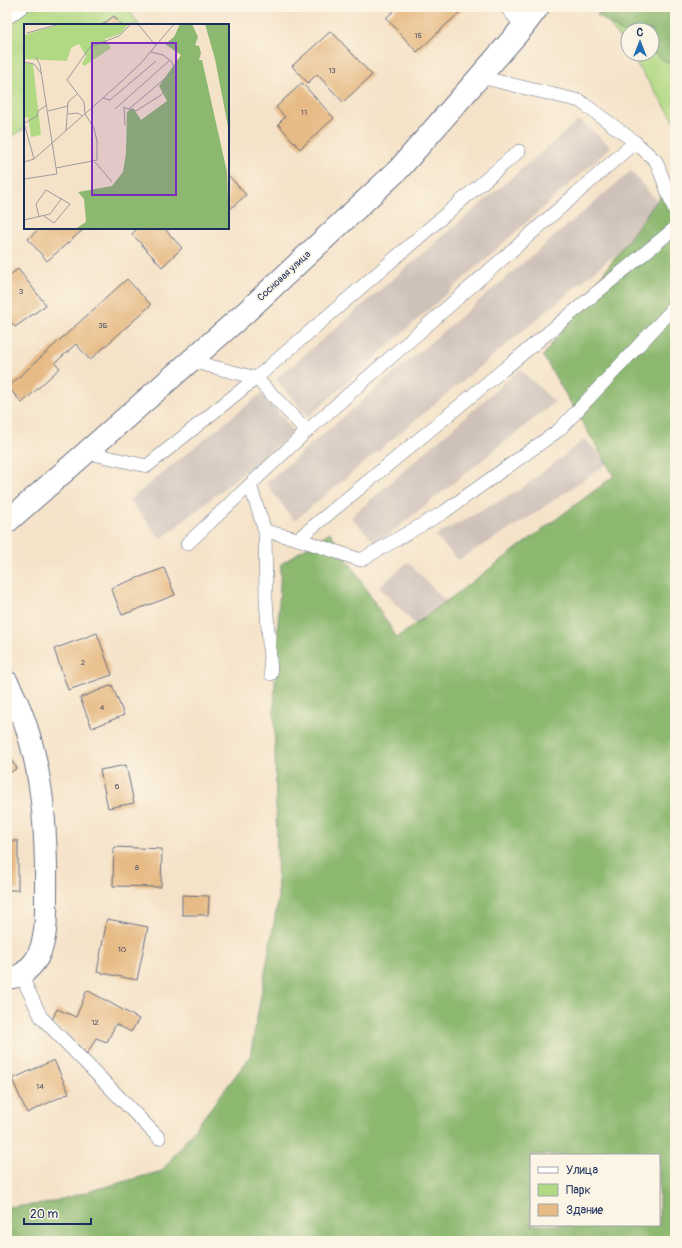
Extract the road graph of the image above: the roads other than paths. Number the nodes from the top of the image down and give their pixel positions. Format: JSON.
{"nodes":[{"id":1,"x":22,"y":7,"type":"edge"},
{"id":2,"x":506,"y":7,"type":"edge"},
{"id":3,"x":538,"y":7,"type":"edge"},
{"id":4,"x":7,"y":18,"type":"edge"},
{"id":5,"x":523,"y":27,"type":"junction"},
{"id":6,"x":480,"y":77,"type":"junction"},
{"id":7,"x":635,"y":142,"type":"junction"},
{"id":8,"x":519,"y":151,"type":"dead end"},
{"id":9,"x":675,"y":211,"type":"edge"},
{"id":10,"x":675,"y":228,"type":"edge"},
{"id":11,"x":675,"y":300,"type":"edge"},
{"id":12,"x":191,"y":361,"type":"junction"},
{"id":13,"x":256,"y":378,"type":"junction"},
{"id":14,"x":306,"y":431,"type":"junction"},
{"id":15,"x":84,"y":452,"type":"junction"},
{"id":16,"x":250,"y":485,"type":"junction"},
{"id":17,"x":7,"y":522,"type":"edge"},
{"id":18,"x":265,"y":531,"type":"junction"},
{"id":19,"x":298,"y":539,"type":"junction"},
{"id":20,"x":187,"y":544,"type":"dead end"},
{"id":21,"x":271,"y":674,"type":"dead end"},
{"id":22,"x":7,"y":682,"type":"edge"},
{"id":23,"x":14,"y":976,"type":"edge"},
{"id":24,"x":160,"y":1138,"type":"dead end"}],
"edges":[{"from":1,"to":4,"type":"lane"},
{"from":2,"to":5,"type":"lane"},
{"from":3,"to":5,"type":"street","name":"Сосновая улица"},
{"from":5,"to":6,"type":"street","name":"Сосновая улица"},
{"from":6,"to":7,"type":"lane"},
{"from":6,"to":12,"type":"street","name":"Сосновая улица"},
{"from":7,"to":9,"type":"lane"},
{"from":7,"to":14,"type":"lane"},
{"from":8,"to":13,"type":"lane"},
{"from":10,"to":19,"type":"lane"},
{"from":11,"to":19,"type":"lane"},
{"from":12,"to":13,"type":"lane"},
{"from":12,"to":15,"type":"street","name":"Сосновая улица"},
{"from":13,"to":14,"type":"lane"},
{"from":13,"to":15,"type":"lane"},
{"from":14,"to":16,"type":"lane"},
{"from":15,"to":17,"type":"street","name":"Сосновая улица"},
{"from":16,"to":18,"type":"lane"},
{"from":16,"to":20,"type":"lane"},
{"from":18,"to":19,"type":"lane"},
{"from":18,"to":21,"type":"lane"},
{"from":22,"to":23,"type":"street"},
{"from":23,"to":24,"type":"lane"}]}
